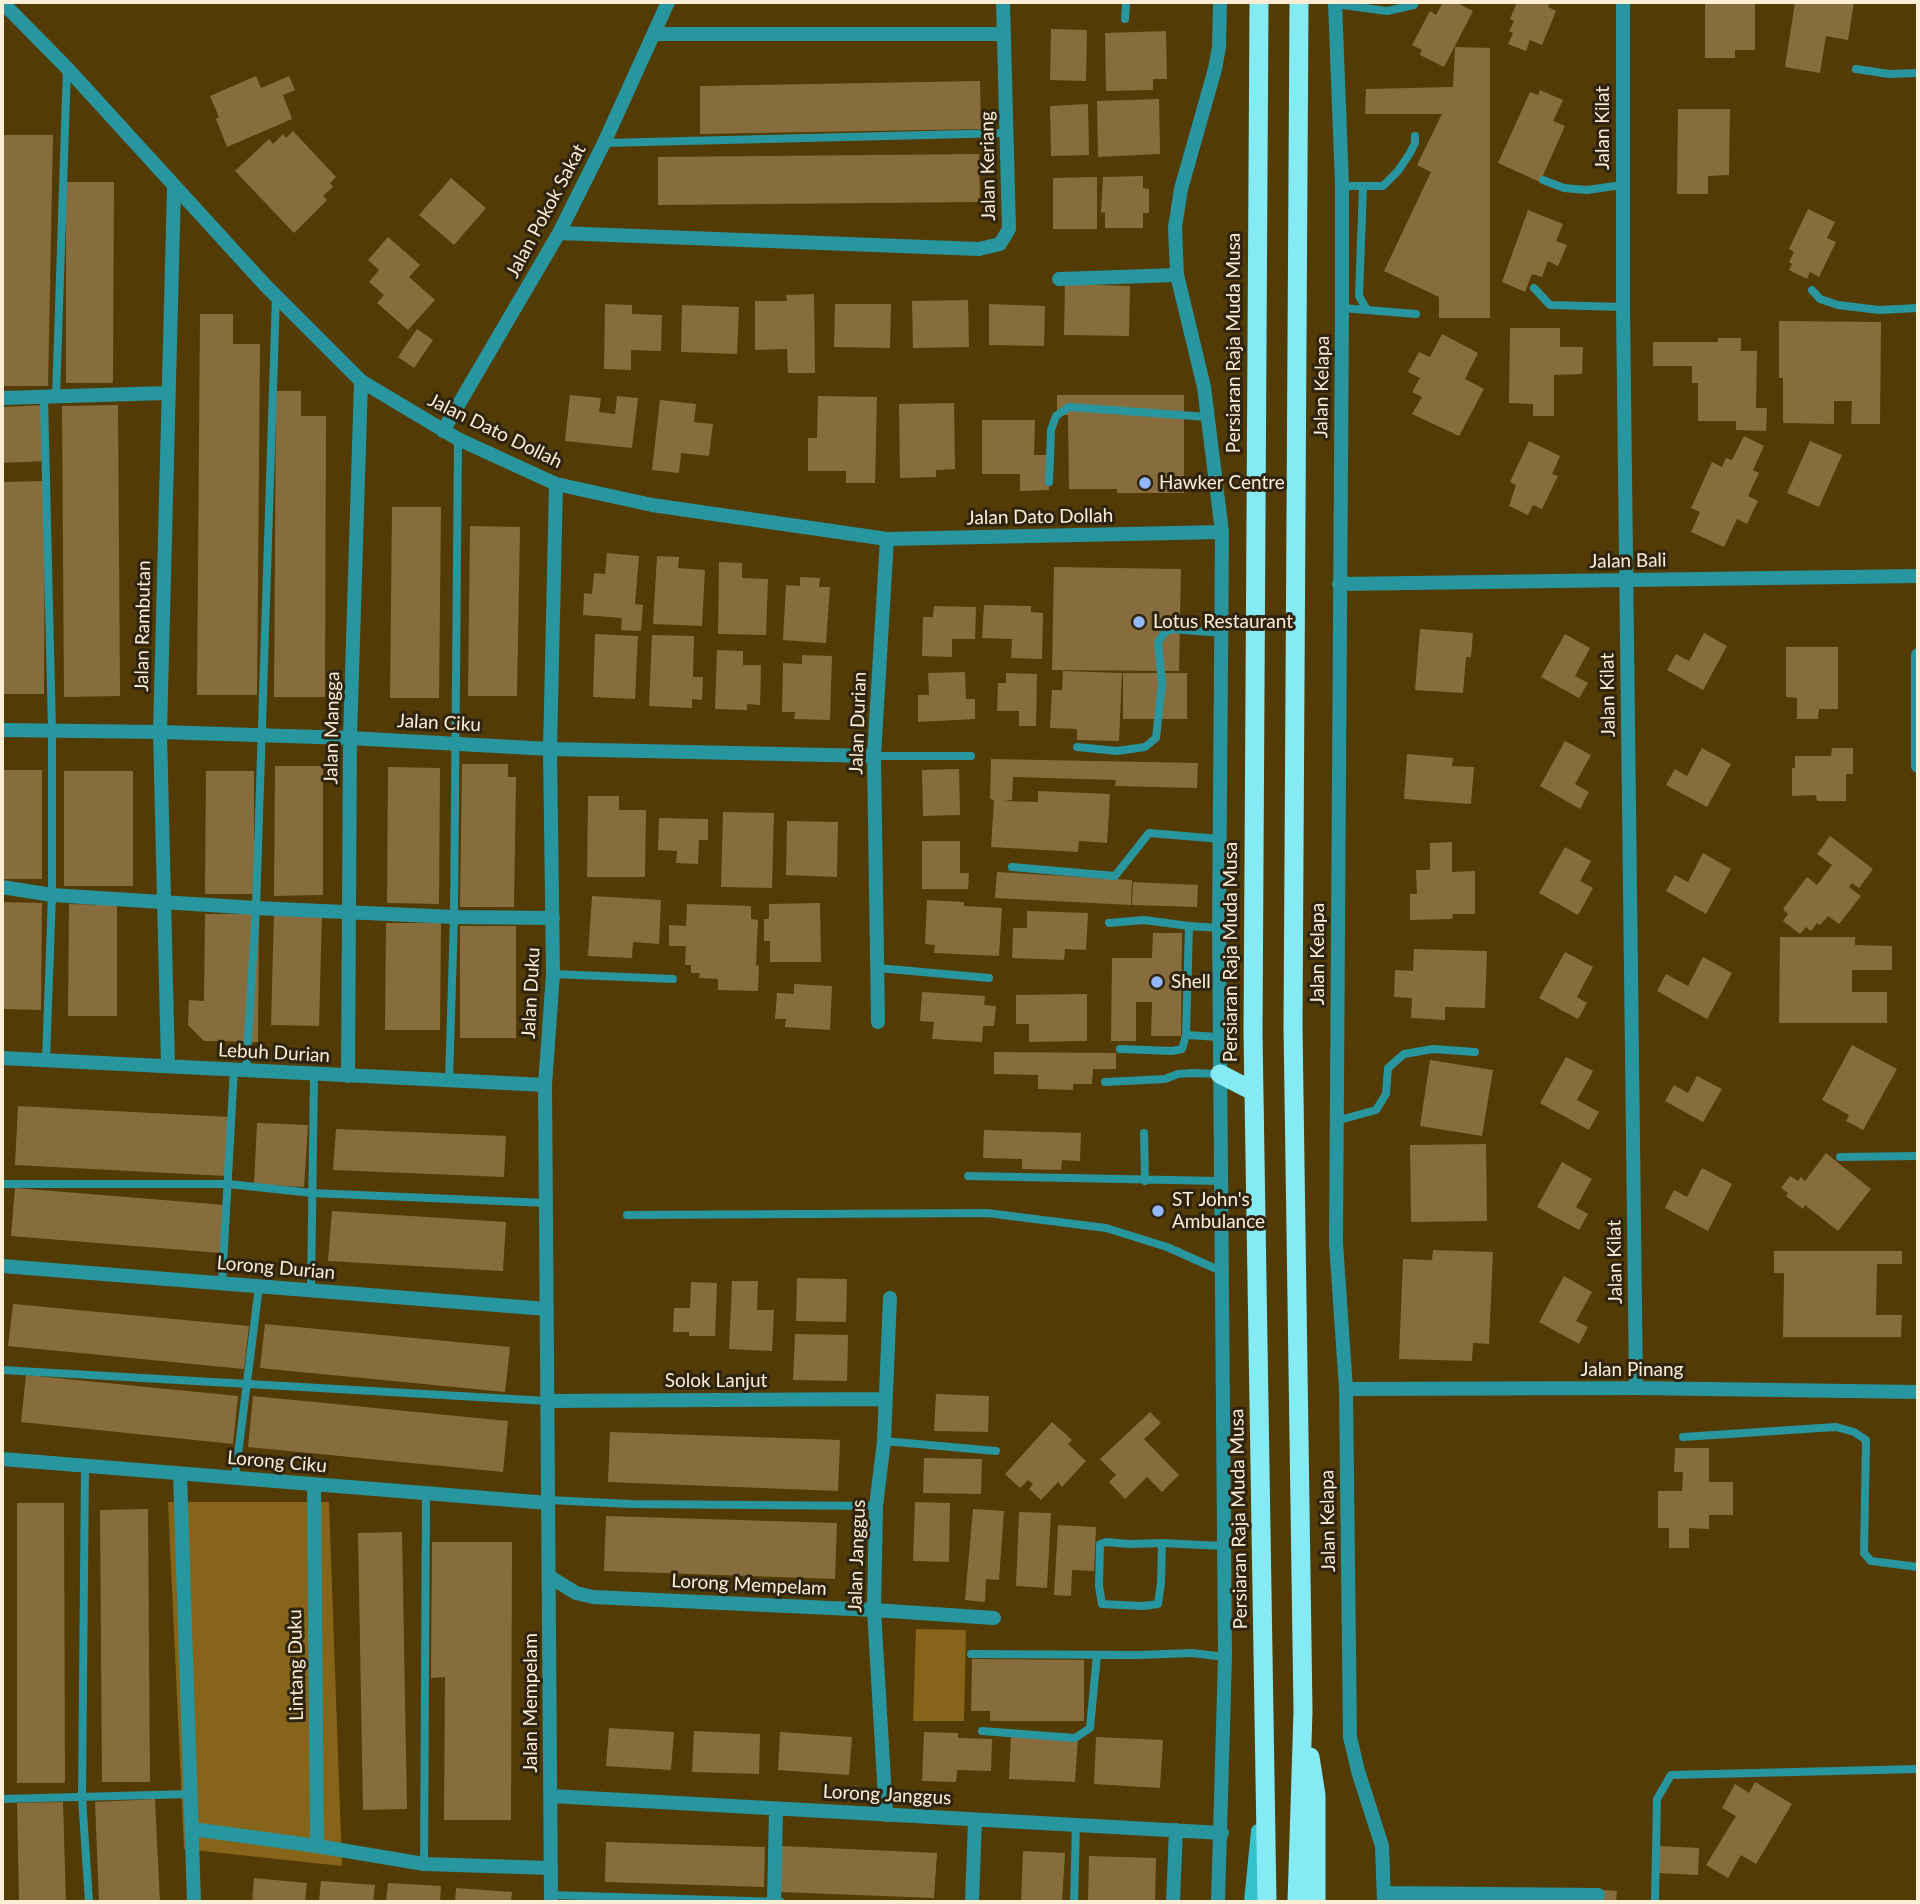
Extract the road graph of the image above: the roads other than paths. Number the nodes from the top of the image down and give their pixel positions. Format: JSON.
{"nodes":[{"id":1,"x":2,"y":2,"type":"edge"},
{"id":2,"x":668,"y":2,"type":"edge"},
{"id":3,"x":1003,"y":2,"type":"edge"},
{"id":4,"x":1126,"y":2,"type":"edge"},
{"id":5,"x":1220,"y":2,"type":"edge"},
{"id":6,"x":1259,"y":2,"type":"edge"},
{"id":7,"x":1299,"y":2,"type":"edge"},
{"id":8,"x":1415,"y":2,"type":"edge"},
{"id":9,"x":1623,"y":2,"type":"edge"},
{"id":10,"x":1335,"y":3,"type":"edge"},
{"id":11,"x":1125,"y":19,"type":"dead end"},
{"id":12,"x":654,"y":34,"type":"junction"},
{"id":13,"x":1003,"y":34,"type":"junction"},
{"id":14,"x":67,"y":68,"type":"junction"},
{"id":15,"x":1856,"y":69,"type":"dead end"},
{"id":16,"x":1918,"y":72,"type":"edge"},
{"id":17,"x":1007,"y":133,"type":"junction"},
{"id":18,"x":1415,"y":136,"type":"dead end"},
{"id":19,"x":604,"y":143,"type":"junction"},
{"id":20,"x":1543,"y":180,"type":"dead end"},
{"id":21,"x":1622,"y":185,"type":"junction"},
{"id":22,"x":174,"y":187,"type":"junction"},
{"id":23,"x":1342,"y":187,"type":"junction"},
{"id":24,"x":1363,"y":188,"type":"junction"},
{"id":25,"x":559,"y":233,"type":"junction"},
{"id":26,"x":1177,"y":275,"type":"junction"},
{"id":27,"x":1059,"y":279,"type":"dead end"},
{"id":28,"x":1534,"y":288,"type":"dead end"},
{"id":29,"x":1812,"y":289,"type":"dead end"},
{"id":30,"x":276,"y":296,"type":"junction"},
{"id":31,"x":1623,"y":307,"type":"junction"},
{"id":32,"x":1342,"y":308,"type":"junction"},
{"id":33,"x":1918,"y":308,"type":"edge"},
{"id":34,"x":1367,"y":310,"type":"junction"},
{"id":35,"x":1416,"y":314,"type":"dead end"},
{"id":36,"x":361,"y":382,"type":"junction"},
{"id":37,"x":167,"y":393,"type":"junction"},
{"id":38,"x":50,"y":397,"type":"junction"},
{"id":39,"x":2,"y":398,"type":"edge"},
{"id":40,"x":1208,"y":417,"type":"junction"},
{"id":41,"x":443,"y":431,"type":"junction"},
{"id":42,"x":458,"y":439,"type":"junction"},
{"id":43,"x":1049,"y":482,"type":"dead end"},
{"id":44,"x":556,"y":484,"type":"junction"},
{"id":45,"x":1222,"y":532,"type":"junction"},
{"id":46,"x":887,"y":539,"type":"junction"},
{"id":47,"x":1918,"y":576,"type":"edge"},
{"id":48,"x":1626,"y":580,"type":"junction"},
{"id":49,"x":1339,"y":584,"type":"junction"},
{"id":50,"x":1222,"y":633,"type":"junction"},
{"id":51,"x":1918,"y":654,"type":"edge"},
{"id":52,"x":1918,"y":720,"type":"edge"},
{"id":53,"x":2,"y":730,"type":"edge"},
{"id":54,"x":52,"y":730,"type":"junction"},
{"id":55,"x":160,"y":732,"type":"junction"},
{"id":56,"x":262,"y":735,"type":"junction"},
{"id":57,"x":350,"y":738,"type":"junction"},
{"id":58,"x":455,"y":743,"type":"junction"},
{"id":59,"x":1076,"y":747,"type":"dead end"},
{"id":60,"x":550,"y":749,"type":"junction"},
{"id":61,"x":874,"y":756,"type":"junction"},
{"id":62,"x":971,"y":756,"type":"dead end"},
{"id":63,"x":1918,"y":766,"type":"edge"},
{"id":64,"x":1221,"y":839,"type":"junction"},
{"id":65,"x":1012,"y":867,"type":"dead end"},
{"id":66,"x":2,"y":887,"type":"edge"},
{"id":67,"x":52,"y":895,"type":"junction"},
{"id":68,"x":166,"y":900,"type":"junction"},
{"id":69,"x":256,"y":908,"type":"junction"},
{"id":70,"x":350,"y":911,"type":"junction"},
{"id":71,"x":454,"y":917,"type":"junction"},
{"id":72,"x":554,"y":918,"type":"junction"},
{"id":73,"x":1109,"y":923,"type":"dead end"},
{"id":74,"x":1189,"y":926,"type":"junction"},
{"id":75,"x":1219,"y":928,"type":"junction"},
{"id":76,"x":878,"y":968,"type":"junction"},
{"id":77,"x":553,"y":974,"type":"junction"},
{"id":78,"x":989,"y":978,"type":"dead end"},
{"id":79,"x":673,"y":979,"type":"dead end"},
{"id":80,"x":878,"y":1022,"type":"dead end"},
{"id":81,"x":1186,"y":1035,"type":"junction"},
{"id":82,"x":1219,"y":1037,"type":"junction"},
{"id":83,"x":1120,"y":1049,"type":"dead end"},
{"id":84,"x":1475,"y":1052,"type":"dead end"},
{"id":85,"x":2,"y":1058,"type":"edge"},
{"id":86,"x":46,"y":1060,"type":"junction"},
{"id":87,"x":168,"y":1066,"type":"junction"},
{"id":88,"x":240,"y":1070,"type":"junction"},
{"id":89,"x":1220,"y":1074,"type":"junction"},
{"id":90,"x":314,"y":1075,"type":"junction"},
{"id":91,"x":348,"y":1076,"type":"junction"},
{"id":92,"x":449,"y":1080,"type":"junction"},
{"id":93,"x":1105,"y":1082,"type":"dead end"},
{"id":94,"x":545,"y":1086,"type":"junction"},
{"id":95,"x":1253,"y":1091,"type":"junction"},
{"id":96,"x":1336,"y":1121,"type":"junction"},
{"id":97,"x":1144,"y":1133,"type":"dead end"},
{"id":98,"x":1918,"y":1156,"type":"edge"},
{"id":99,"x":1840,"y":1157,"type":"dead end"},
{"id":100,"x":968,"y":1176,"type":"dead end"},
{"id":101,"x":1145,"y":1181,"type":"junction"},
{"id":102,"x":1221,"y":1181,"type":"junction"},
{"id":103,"x":2,"y":1184,"type":"edge"},
{"id":104,"x":228,"y":1184,"type":"junction"},
{"id":105,"x":312,"y":1193,"type":"junction"},
{"id":106,"x":546,"y":1203,"type":"junction"},
{"id":107,"x":627,"y":1214,"type":"dead end"},
{"id":108,"x":2,"y":1266,"type":"edge"},
{"id":109,"x":1221,"y":1271,"type":"junction"},
{"id":110,"x":222,"y":1283,"type":"junction"},
{"id":111,"x":259,"y":1286,"type":"junction"},
{"id":112,"x":311,"y":1290,"type":"junction"},
{"id":113,"x":890,"y":1298,"type":"dead end"},
{"id":114,"x":547,"y":1309,"type":"junction"},
{"id":115,"x":2,"y":1370,"type":"edge"},
{"id":116,"x":247,"y":1384,"type":"junction"},
{"id":117,"x":1636,"y":1388,"type":"junction"},
{"id":118,"x":1346,"y":1389,"type":"junction"},
{"id":119,"x":1918,"y":1392,"type":"edge"},
{"id":120,"x":885,"y":1399,"type":"junction"},
{"id":121,"x":548,"y":1401,"type":"junction"},
{"id":122,"x":1683,"y":1437,"type":"dead end"},
{"id":123,"x":884,"y":1441,"type":"junction"},
{"id":124,"x":996,"y":1451,"type":"dead end"},
{"id":125,"x":2,"y":1459,"type":"edge"},
{"id":126,"x":85,"y":1466,"type":"junction"},
{"id":127,"x":180,"y":1474,"type":"junction"},
{"id":128,"x":235,"y":1478,"type":"junction"},
{"id":129,"x":314,"y":1484,"type":"junction"},
{"id":130,"x":426,"y":1493,"type":"junction"},
{"id":131,"x":549,"y":1502,"type":"junction"},
{"id":132,"x":876,"y":1506,"type":"junction"},
{"id":133,"x":1162,"y":1543,"type":"junction"},
{"id":134,"x":1223,"y":1546,"type":"junction"},
{"id":135,"x":1918,"y":1567,"type":"edge"},
{"id":136,"x":550,"y":1577,"type":"junction"},
{"id":137,"x":874,"y":1610,"type":"junction"},
{"id":138,"x":994,"y":1618,"type":"dead end"},
{"id":139,"x":971,"y":1654,"type":"dead end"},
{"id":140,"x":1097,"y":1655,"type":"junction"},
{"id":141,"x":1224,"y":1657,"type":"junction"},
{"id":142,"x":1303,"y":1711,"type":"junction"},
{"id":143,"x":982,"y":1731,"type":"dead end"},
{"id":144,"x":1266,"y":1757,"type":"junction"},
{"id":145,"x":1918,"y":1769,"type":"edge"},
{"id":146,"x":191,"y":1794,"type":"junction"},
{"id":147,"x":551,"y":1796,"type":"junction"},
{"id":148,"x":82,"y":1797,"type":"junction"},
{"id":149,"x":2,"y":1799,"type":"edge"},
{"id":150,"x":776,"y":1809,"type":"junction"},
{"id":151,"x":886,"y":1815,"type":"junction"},
{"id":152,"x":975,"y":1820,"type":"junction"},
{"id":153,"x":1076,"y":1825,"type":"junction"},
{"id":154,"x":192,"y":1829,"type":"junction"},
{"id":155,"x":1176,"y":1830,"type":"junction"},
{"id":156,"x":1222,"y":1833,"type":"junction"},
{"id":157,"x":317,"y":1846,"type":"junction"},
{"id":158,"x":424,"y":1864,"type":"junction"},
{"id":159,"x":551,"y":1868,"type":"junction"},
{"id":160,"x":1598,"y":1895,"type":"dead end"},
{"id":161,"x":1385,"y":1898,"type":"edge"},
{"id":162,"x":551,"y":1899,"type":"edge"},
{"id":163,"x":89,"y":1902,"type":"edge"},
{"id":164,"x":194,"y":1902,"type":"edge"},
{"id":165,"x":774,"y":1902,"type":"edge"},
{"id":166,"x":781,"y":1902,"type":"edge"},
{"id":167,"x":972,"y":1902,"type":"edge"},
{"id":168,"x":1074,"y":1902,"type":"edge"},
{"id":169,"x":1173,"y":1902,"type":"edge"},
{"id":170,"x":1218,"y":1902,"type":"edge"},
{"id":171,"x":1251,"y":1902,"type":"edge"},
{"id":172,"x":1267,"y":1902,"type":"edge"},
{"id":173,"x":1297,"y":1902,"type":"edge"},
{"id":174,"x":1316,"y":1902,"type":"edge"},
{"id":175,"x":1655,"y":1902,"type":"edge"}],
"edges":[{"from":1,"to":14,"type":"street","name":"Jalan Dato Dollah"},
{"from":2,"to":12,"type":"street","name":"Jalan Pokok Sakat"},
{"from":3,"to":13,"type":"street","name":"Jalan Keriang"},
{"from":4,"to":11,"type":"lane"},
{"from":5,"to":26,"type":"street"},
{"from":6,"to":95,"type":"highway","name":"Persiaran Raja Muda Musa"},
{"from":7,"to":142,"type":"highway"},
{"from":8,"to":10,"type":"lane"},
{"from":9,"to":21,"type":"street","name":"Jalan Kilat"},
{"from":10,"to":23,"type":"street","name":"Jalan Kelapa"},
{"from":12,"to":13,"type":"street"},
{"from":12,"to":19,"type":"street","name":"Jalan Pokok Sakat"},
{"from":13,"to":17,"type":"street","name":"Jalan Keriang"},
{"from":14,"to":22,"type":"street","name":"Jalan Dato Dollah"},
{"from":14,"to":38,"type":"lane"},
{"from":15,"to":16,"type":"lane"},
{"from":17,"to":19,"type":"lane"},
{"from":17,"to":25,"type":"street","name":"Jalan Keriang"},
{"from":18,"to":24,"type":"lane"},
{"from":19,"to":25,"type":"street","name":"Jalan Pokok Sakat"},
{"from":20,"to":21,"type":"lane"},
{"from":21,"to":31,"type":"street","name":"Jalan Kilat"},
{"from":22,"to":30,"type":"street","name":"Jalan Dato Dollah"},
{"from":22,"to":37,"type":"street","name":"Jalan Rambutan"},
{"from":23,"to":24,"type":"lane"},
{"from":23,"to":32,"type":"street","name":"Jalan Kelapa"},
{"from":24,"to":34,"type":"lane"},
{"from":25,"to":41,"type":"street","name":"Jalan Pokok Sakat"},
{"from":26,"to":27,"type":"street"},
{"from":26,"to":40,"type":"street"},
{"from":28,"to":31,"type":"lane"},
{"from":29,"to":33,"type":"lane"},
{"from":30,"to":36,"type":"street","name":"Jalan Dato Dollah"},
{"from":30,"to":56,"type":"lane"},
{"from":31,"to":48,"type":"street","name":"Jalan Kilat"},
{"from":32,"to":34,"type":"lane"},
{"from":32,"to":49,"type":"street","name":"Jalan Kelapa"},
{"from":34,"to":35,"type":"lane"},
{"from":36,"to":41,"type":"street","name":"Jalan Dato Dollah"},
{"from":36,"to":57,"type":"street","name":"Jalan Mangga"},
{"from":37,"to":38,"type":"street"},
{"from":37,"to":55,"type":"street","name":"Jalan Rambutan"},
{"from":38,"to":39,"type":"street"},
{"from":38,"to":54,"type":"lane"},
{"from":40,"to":43,"type":"lane"},
{"from":40,"to":45,"type":"street"},
{"from":41,"to":42,"type":"street","name":"Jalan Dato Dollah"},
{"from":42,"to":44,"type":"street","name":"Jalan Dato Dollah"},
{"from":42,"to":58,"type":"lane"},
{"from":44,"to":46,"type":"street","name":"Jalan Dato Dollah"},
{"from":44,"to":60,"type":"street","name":"Jalan Duku"},
{"from":45,"to":46,"type":"street","name":"Jalan Dato Dollah"},
{"from":45,"to":50,"type":"street"},
{"from":46,"to":61,"type":"street","name":"Jalan Durian"},
{"from":47,"to":48,"type":"street","name":"Jalan Bali"},
{"from":48,"to":49,"type":"street","name":"Jalan Bali"},
{"from":48,"to":117,"type":"street","name":"Jalan Kilat"},
{"from":49,"to":96,"type":"street","name":"Jalan Kelapa"},
{"from":50,"to":59,"type":"lane"},
{"from":50,"to":64,"type":"street"},
{"from":51,"to":52,"type":"street"},
{"from":52,"to":63,"type":"street"},
{"from":53,"to":54,"type":"street","name":"Jalan Ciku"},
{"from":54,"to":55,"type":"street","name":"Jalan Ciku"},
{"from":54,"to":67,"type":"lane"},
{"from":55,"to":56,"type":"street","name":"Jalan Ciku"},
{"from":55,"to":68,"type":"street","name":"Jalan Rambutan"},
{"from":56,"to":57,"type":"street","name":"Jalan Ciku"},
{"from":56,"to":69,"type":"lane"},
{"from":57,"to":58,"type":"street","name":"Jalan Ciku"},
{"from":57,"to":70,"type":"street","name":"Jalan Mangga"},
{"from":58,"to":60,"type":"street","name":"Jalan Ciku"},
{"from":58,"to":71,"type":"lane"},
{"from":60,"to":61,"type":"street","name":"Jalan Ciku"},
{"from":60,"to":72,"type":"street","name":"Jalan Duku"},
{"from":61,"to":62,"type":"lane"},
{"from":61,"to":76,"type":"street","name":"Jalan Durian"},
{"from":64,"to":65,"type":"lane"},
{"from":64,"to":75,"type":"street"},
{"from":66,"to":67,"type":"street"},
{"from":67,"to":68,"type":"street"},
{"from":67,"to":86,"type":"lane"},
{"from":68,"to":69,"type":"street"},
{"from":68,"to":87,"type":"street","name":"Jalan Rambutan"},
{"from":69,"to":70,"type":"street"},
{"from":69,"to":88,"type":"lane"},
{"from":70,"to":71,"type":"street"},
{"from":70,"to":91,"type":"street","name":"Jalan Mangga"},
{"from":71,"to":72,"type":"street"},
{"from":71,"to":92,"type":"lane"},
{"from":72,"to":77,"type":"street","name":"Jalan Duku"},
{"from":73,"to":74,"type":"lane"},
{"from":74,"to":75,"type":"lane"},
{"from":74,"to":81,"type":"lane"},
{"from":75,"to":82,"type":"street"},
{"from":76,"to":78,"type":"lane"},
{"from":76,"to":80,"type":"street","name":"Jalan Durian"},
{"from":77,"to":79,"type":"lane"},
{"from":77,"to":94,"type":"street","name":"Jalan Duku"},
{"from":81,"to":82,"type":"lane"},
{"from":81,"to":83,"type":"lane"},
{"from":82,"to":89,"type":"street"},
{"from":84,"to":96,"type":"lane"},
{"from":85,"to":86,"type":"street","name":"Lebuh Durian"},
{"from":86,"to":87,"type":"street","name":"Lebuh Durian"},
{"from":87,"to":88,"type":"street","name":"Lebuh Durian"},
{"from":88,"to":90,"type":"street","name":"Lebuh Durian"},
{"from":88,"to":104,"type":"lane"},
{"from":89,"to":93,"type":"lane"},
{"from":89,"to":95,"type":"highway"},
{"from":89,"to":102,"type":"street"},
{"from":90,"to":91,"type":"street","name":"Lebuh Durian"},
{"from":90,"to":105,"type":"lane"},
{"from":91,"to":92,"type":"street","name":"Lebuh Durian"},
{"from":92,"to":94,"type":"street","name":"Lebuh Durian"},
{"from":94,"to":106,"type":"street","name":"Jalan Duku"},
{"from":95,"to":144,"type":"highway","name":"Persiaran Raja Muda Musa"},
{"from":96,"to":118,"type":"street","name":"Jalan Kelapa"},
{"from":97,"to":101,"type":"lane"},
{"from":98,"to":99,"type":"lane"},
{"from":100,"to":101,"type":"lane"},
{"from":101,"to":102,"type":"lane"},
{"from":102,"to":109,"type":"street"},
{"from":103,"to":104,"type":"lane"},
{"from":104,"to":105,"type":"lane"},
{"from":104,"to":110,"type":"lane"},
{"from":105,"to":106,"type":"lane"},
{"from":105,"to":112,"type":"lane"},
{"from":106,"to":114,"type":"street","name":"Jalan Duku"},
{"from":107,"to":109,"type":"lane"},
{"from":108,"to":110,"type":"street","name":"Lorong Durian"},
{"from":109,"to":134,"type":"street"},
{"from":110,"to":111,"type":"street","name":"Lorong Durian"},
{"from":111,"to":112,"type":"street","name":"Lorong Durian"},
{"from":111,"to":116,"type":"lane"},
{"from":112,"to":114,"type":"street","name":"Lorong Durian"},
{"from":113,"to":120,"type":"street","name":"Jalan Janggus"},
{"from":114,"to":121,"type":"street","name":"Jalan Duku"},
{"from":115,"to":116,"type":"lane"},
{"from":116,"to":121,"type":"lane"},
{"from":116,"to":128,"type":"lane"},
{"from":117,"to":118,"type":"street","name":"Jalan Pinang"},
{"from":117,"to":119,"type":"street","name":"Jalan Pinang"},
{"from":118,"to":161,"type":"street","name":"Jalan Kelapa"},
{"from":120,"to":121,"type":"street","name":"Solok Lanjut"},
{"from":120,"to":123,"type":"street","name":"Jalan Janggus"},
{"from":121,"to":131,"type":"street","name":"Jalan Duku"},
{"from":122,"to":135,"type":"lane"},
{"from":123,"to":124,"type":"lane"},
{"from":123,"to":132,"type":"street","name":"Jalan Janggus"},
{"from":125,"to":126,"type":"street","name":"Lorong Ciku"},
{"from":126,"to":127,"type":"street","name":"Lorong Ciku"},
{"from":126,"to":148,"type":"lane"},
{"from":127,"to":128,"type":"street","name":"Lorong Ciku"},
{"from":127,"to":146,"type":"street"},
{"from":128,"to":129,"type":"street","name":"Lorong Ciku"},
{"from":129,"to":130,"type":"street","name":"Lorong Ciku"},
{"from":129,"to":157,"type":"street","name":"Lintang Duku"},
{"from":130,"to":131,"type":"street","name":"Lorong Ciku"},
{"from":130,"to":158,"type":"lane"},
{"from":131,"to":132,"type":"lane","name":"Lorong Ciku"},
{"from":131,"to":136,"type":"street","name":"Jalan Mempelam"},
{"from":132,"to":137,"type":"street","name":"Jalan Janggus"},
{"from":133,"to":133,"type":"lane"},
{"from":133,"to":134,"type":"lane"},
{"from":134,"to":141,"type":"street"},
{"from":136,"to":137,"type":"street","name":"Lorong Mempelam"},
{"from":136,"to":147,"type":"street","name":"Jalan Mempelam"},
{"from":137,"to":138,"type":"street","name":"Lorong Mempelam"},
{"from":137,"to":151,"type":"street","name":"Jalan Janggus"},
{"from":139,"to":140,"type":"lane"},
{"from":140,"to":141,"type":"lane"},
{"from":140,"to":143,"type":"lane"},
{"from":141,"to":156,"type":"street"},
{"from":142,"to":173,"type":"highway"},
{"from":142,"to":174,"type":"highway"},
{"from":144,"to":171,"type":"main road"},
{"from":144,"to":172,"type":"highway","name":"Persiaran Raja Muda Musa"},
{"from":145,"to":175,"type":"lane"},
{"from":146,"to":148,"type":"lane"},
{"from":146,"to":154,"type":"street"},
{"from":147,"to":150,"type":"street","name":"Lorong Janggus"},
{"from":147,"to":159,"type":"street","name":"Jalan Mempelam"},
{"from":148,"to":149,"type":"lane"},
{"from":148,"to":163,"type":"lane"},
{"from":150,"to":151,"type":"street","name":"Lorong Janggus"},
{"from":150,"to":165,"type":"street"},
{"from":151,"to":152,"type":"street","name":"Lorong Janggus"},
{"from":152,"to":153,"type":"street","name":"Lorong Janggus"},
{"from":152,"to":167,"type":"street"},
{"from":153,"to":155,"type":"street","name":"Lorong Janggus"},
{"from":153,"to":168,"type":"lane"},
{"from":154,"to":157,"type":"street"},
{"from":154,"to":164,"type":"street"},
{"from":155,"to":156,"type":"street","name":"Lorong Janggus"},
{"from":155,"to":169,"type":"street"},
{"from":156,"to":170,"type":"street"},
{"from":157,"to":158,"type":"street"},
{"from":158,"to":159,"type":"street"},
{"from":159,"to":162,"type":"street","name":"Jalan Mempelam"},
{"from":160,"to":161,"type":"street"},
{"from":162,"to":165,"type":"lane"},
{"from":165,"to":166,"type":"lane"}]}
